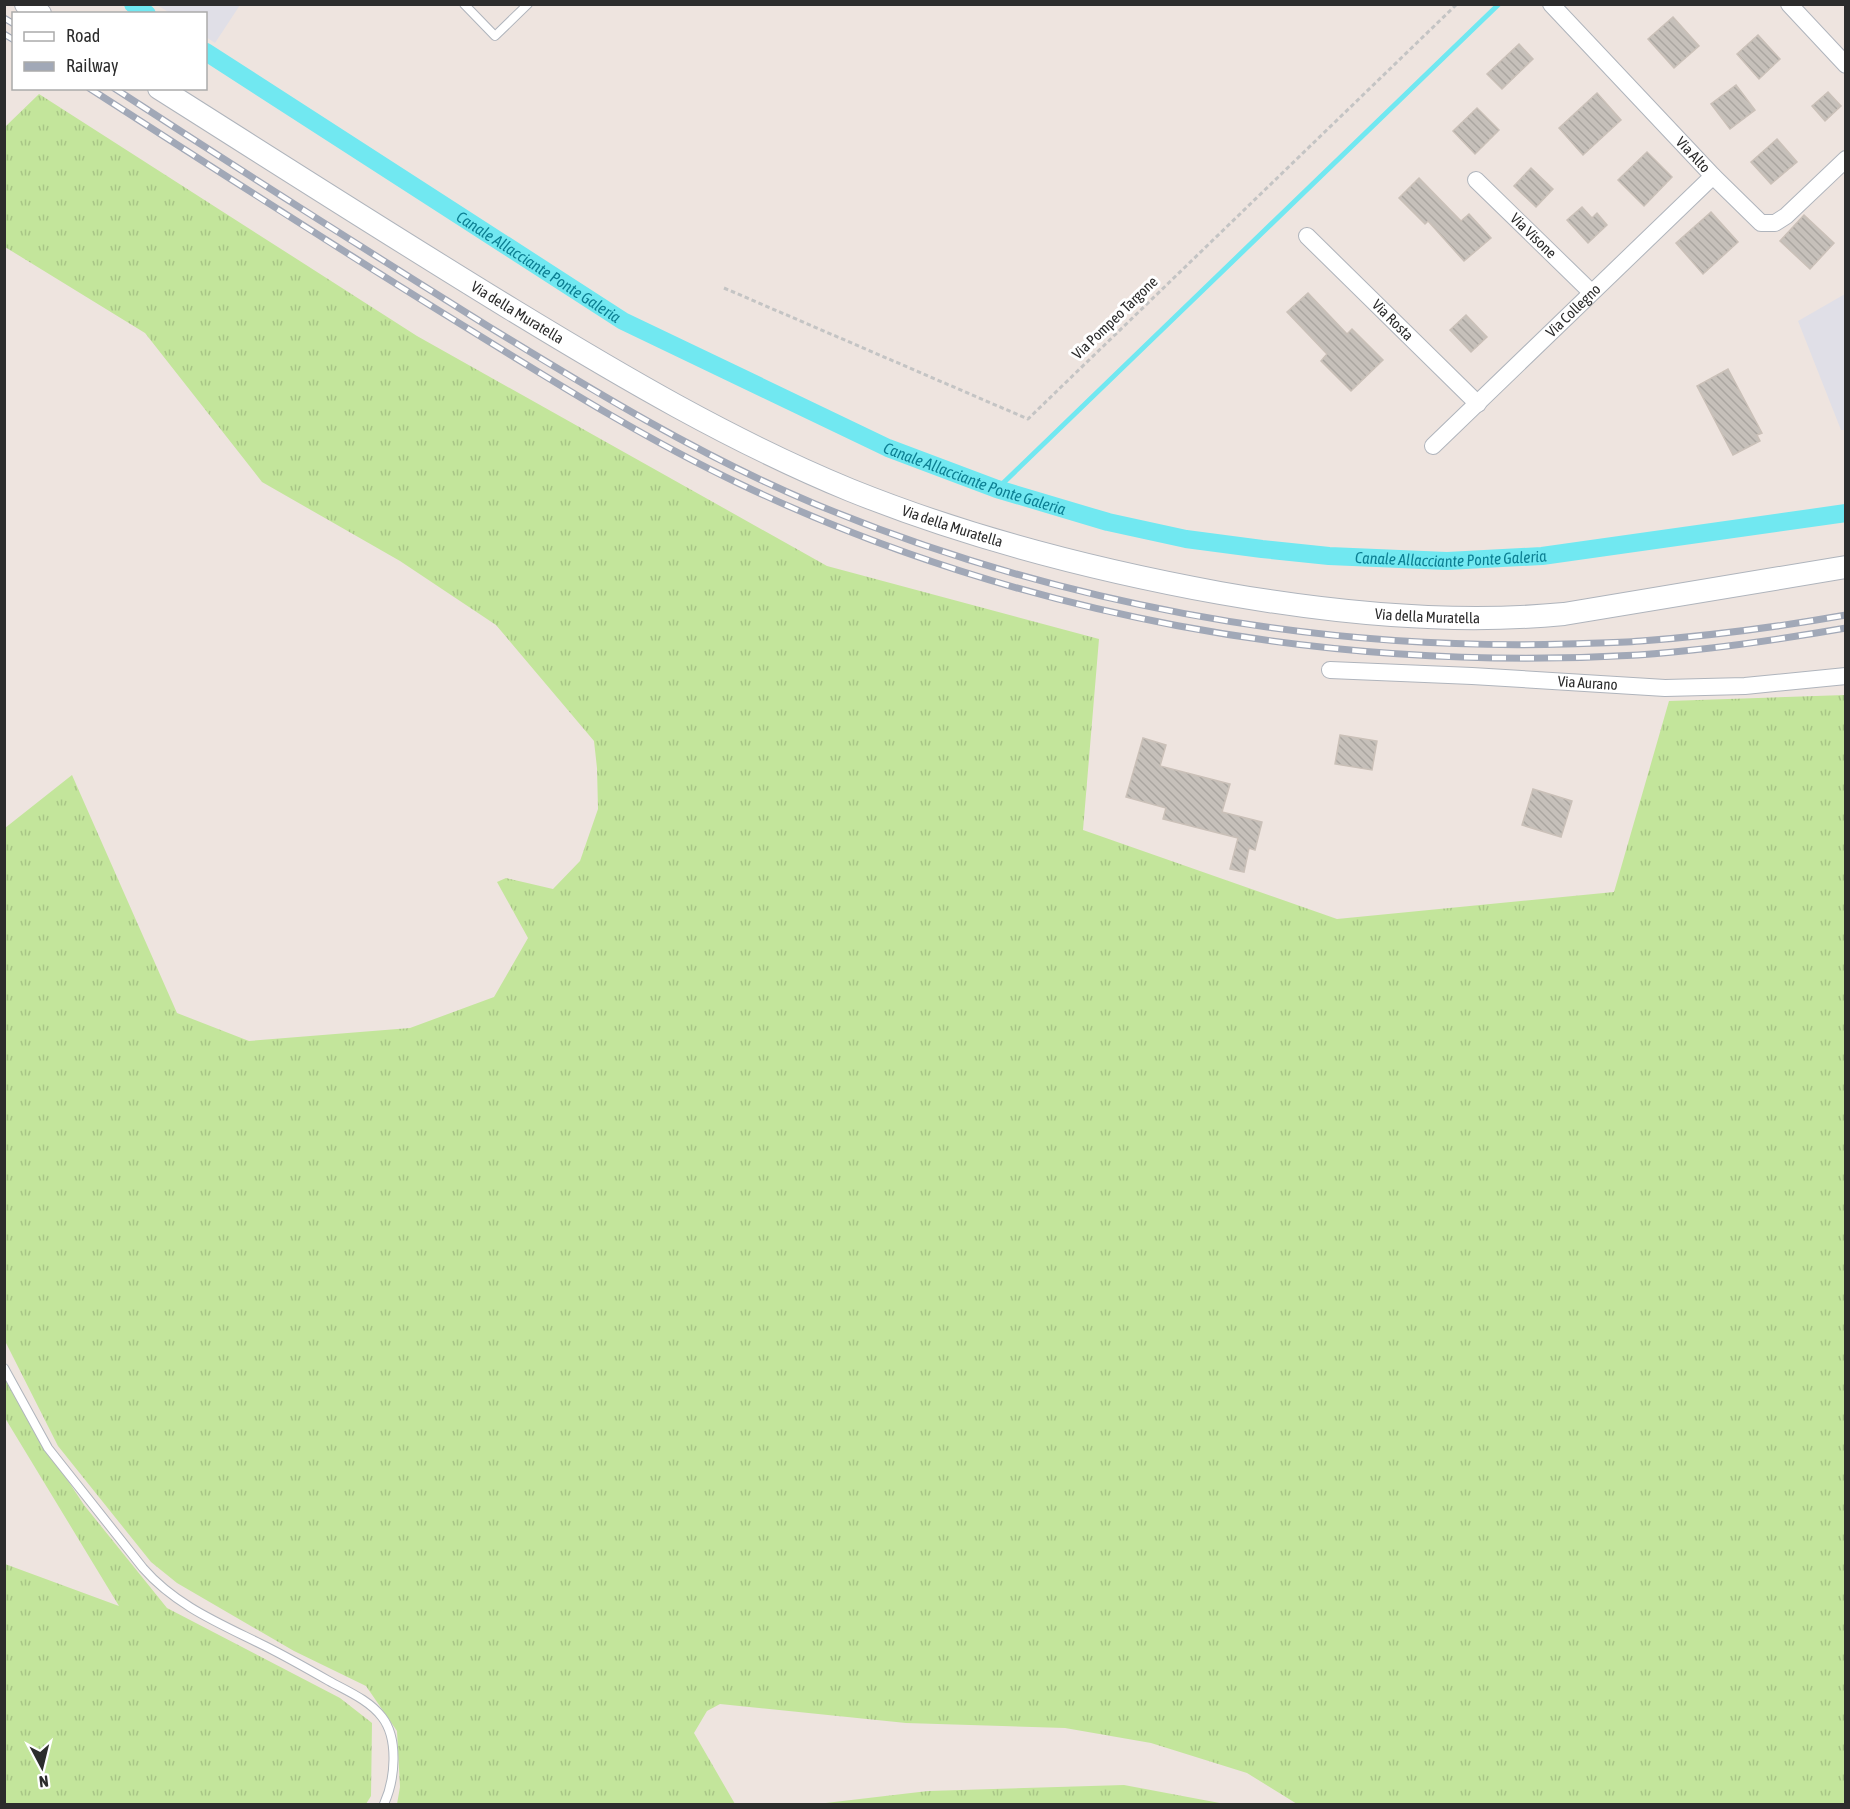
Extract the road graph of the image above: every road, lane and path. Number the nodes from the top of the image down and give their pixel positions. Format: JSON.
{"nodes":[{"id":1,"x":465,"y":4,"type":"edge"},
{"id":2,"x":528,"y":4,"type":"edge"},
{"id":3,"x":1457,"y":4,"type":"edge"},
{"id":4,"x":1551,"y":4,"type":"edge"},
{"id":5,"x":1789,"y":4,"type":"edge"},
{"id":6,"x":1845,"y":65,"type":"edge"},
{"id":7,"x":162,"y":90,"type":"edge"},
{"id":8,"x":1845,"y":159,"type":"edge"},
{"id":9,"x":1713,"y":176,"type":"junction"},
{"id":10,"x":1476,"y":180,"type":"dead end"},
{"id":11,"x":1307,"y":236,"type":"dead end"},
{"id":12,"x":724,"y":288,"type":"dead end"},
{"id":13,"x":1591,"y":292,"type":"junction"},
{"id":14,"x":1478,"y":404,"type":"junction"},
{"id":15,"x":1434,"y":446,"type":"dead end"},
{"id":16,"x":1845,"y":567,"type":"edge"},
{"id":17,"x":1330,"y":669,"type":"dead end"},
{"id":18,"x":1845,"y":676,"type":"edge"},
{"id":19,"x":4,"y":1368,"type":"edge"},
{"id":20,"x":384,"y":1804,"type":"edge"}],
"edges":[{"from":1,"to":2,"type":"lane"},
{"from":3,"to":12,"type":"path","name":"Via Pompeo Targone"},
{"from":4,"to":9,"type":"street","name":"Via Alto"},
{"from":5,"to":6,"type":"street"},
{"from":7,"to":16,"type":"street","name":"Via della Muratella"},
{"from":8,"to":9,"type":"street","name":"Via Alto"},
{"from":9,"to":13,"type":"street","name":"Via Collegno"},
{"from":10,"to":13,"type":"street","name":"Via Visone"},
{"from":11,"to":14,"type":"street","name":"Via Rosta"},
{"from":13,"to":14,"type":"street","name":"Via Collegno"},
{"from":14,"to":15,"type":"street","name":"Via Collegno"},
{"from":17,"to":18,"type":"street","name":"Via Aurano"},
{"from":19,"to":20,"type":"lane"}]}
